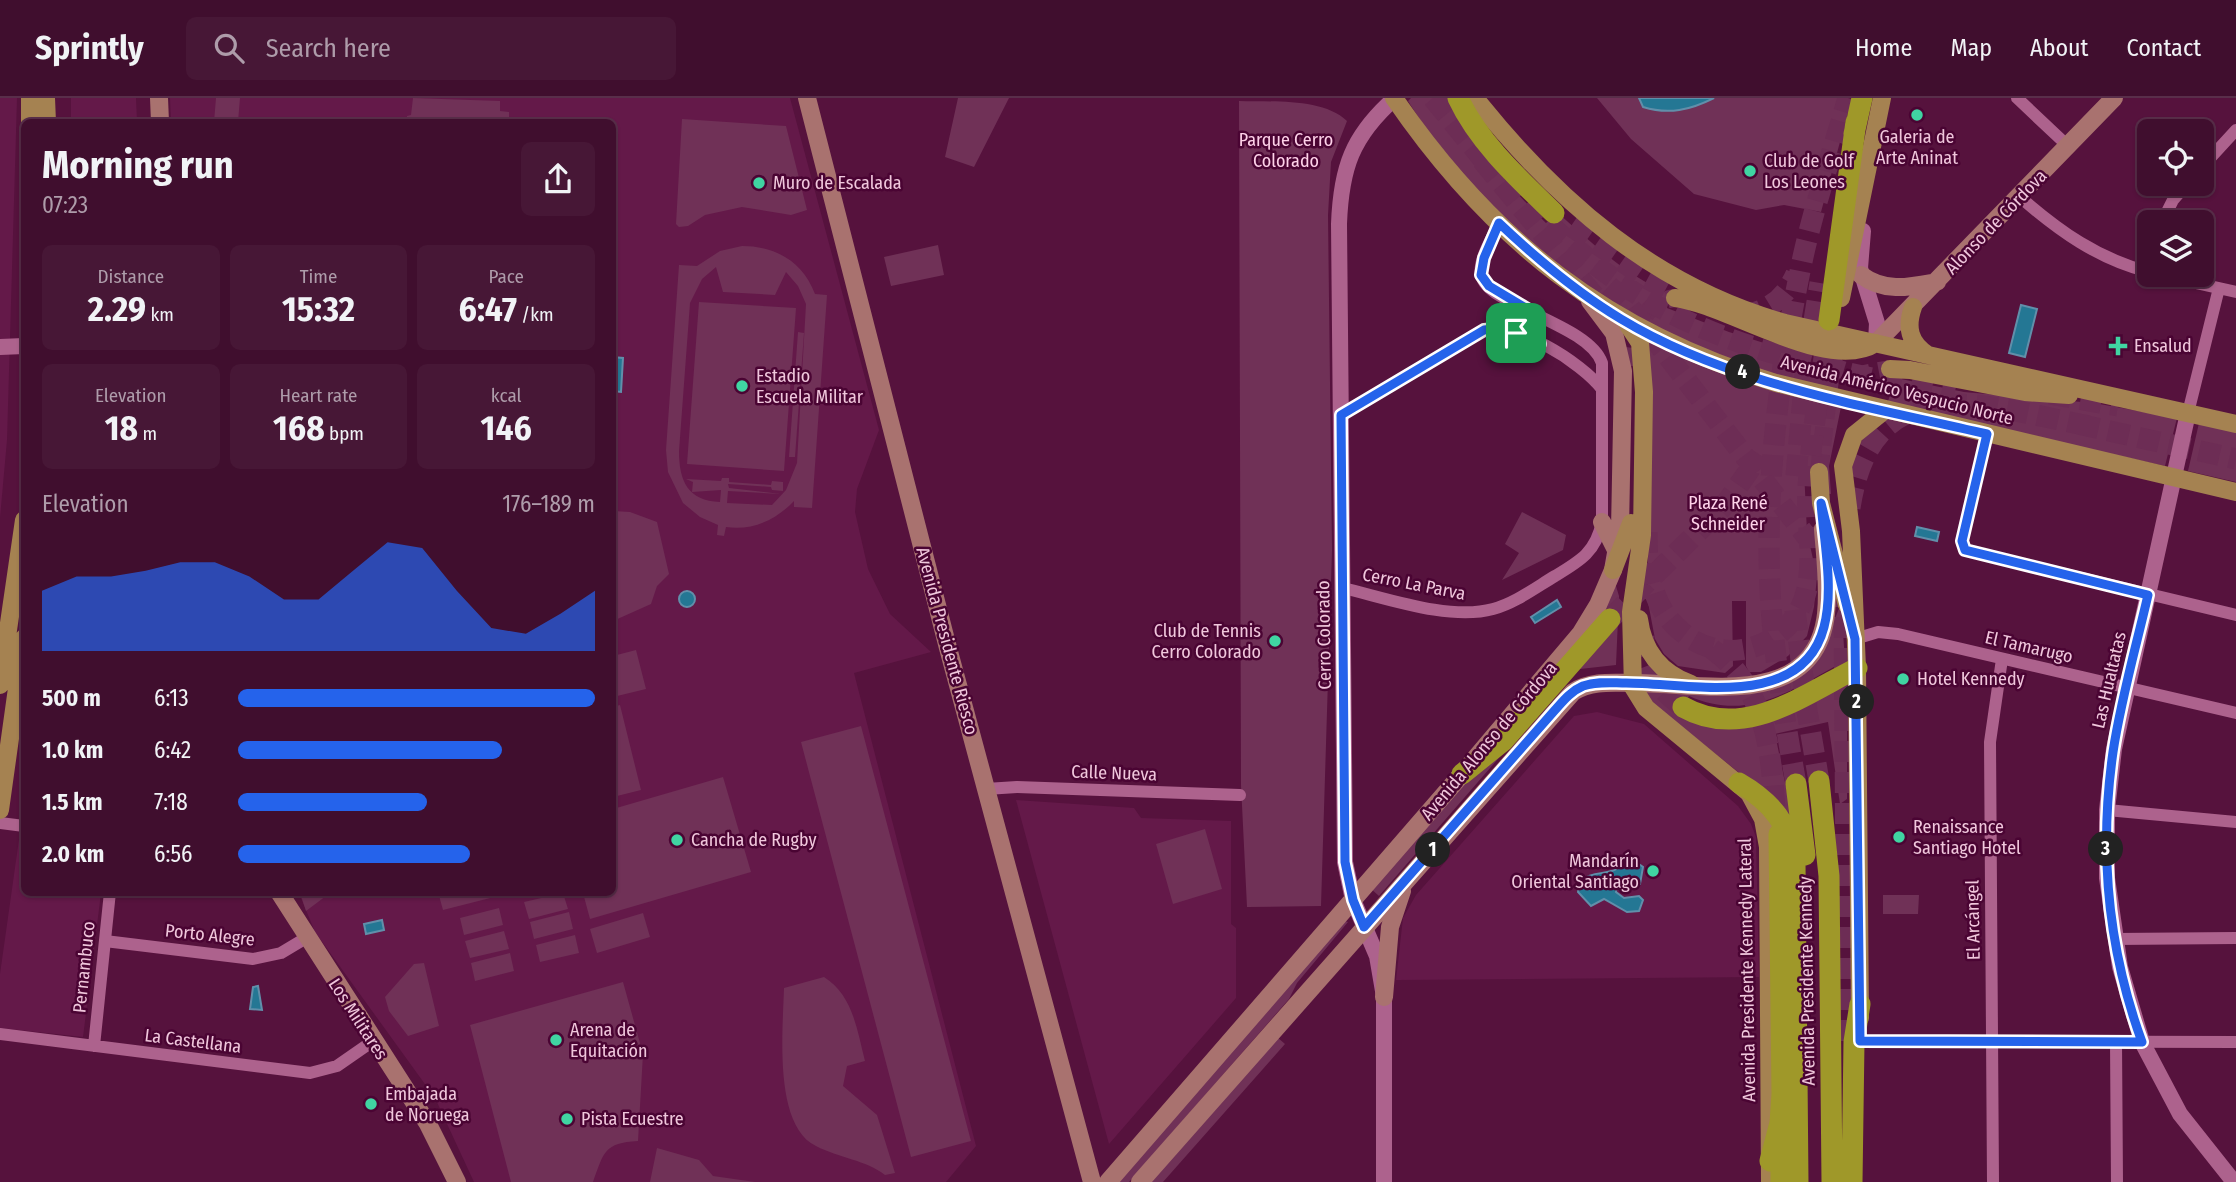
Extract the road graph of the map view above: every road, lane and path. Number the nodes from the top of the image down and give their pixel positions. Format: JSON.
{"nodes":[{"id":1,"x":30,"y":98,"type":"edge"},
{"id":2,"x":46,"y":98,"type":"edge"},
{"id":3,"x":147,"y":98,"type":"edge"},
{"id":4,"x":159,"y":98,"type":"edge"},
{"id":5,"x":807,"y":98,"type":"edge"},
{"id":6,"x":1394,"y":98,"type":"edge"},
{"id":7,"x":1458,"y":98,"type":"edge"},
{"id":8,"x":1475,"y":98,"type":"edge"},
{"id":9,"x":1862,"y":98,"type":"edge"},
{"id":10,"x":1882,"y":98,"type":"edge"},
{"id":11,"x":1890,"y":98,"type":"edge"},
{"id":12,"x":2017,"y":98,"type":"edge"},
{"id":13,"x":2114,"y":98,"type":"edge"},
{"id":14,"x":30,"y":119,"type":"edge"},
{"id":15,"x":47,"y":119,"type":"edge"},
{"id":16,"x":148,"y":119,"type":"edge"},
{"id":17,"x":160,"y":119,"type":"edge"},
{"id":18,"x":1856,"y":122,"type":"junction"},
{"id":19,"x":2236,"y":130,"type":"edge"},
{"id":20,"x":2068,"y":147,"type":"junction"},
{"id":21,"x":2214,"y":154,"type":"edge"},
{"id":22,"x":2020,"y":197,"type":"junction"},
{"id":23,"x":1554,"y":213,"type":"tunnel mouth"},
{"id":24,"x":1499,"y":223,"type":"junction"},
{"id":25,"x":2137,"y":269,"type":"edge"},
{"id":26,"x":1861,"y":275,"type":"junction"},
{"id":27,"x":1937,"y":282,"type":"junction"},
{"id":28,"x":1820,"y":283,"type":"tunnel mouth"},
{"id":29,"x":2214,"y":287,"type":"edge"},
{"id":30,"x":2219,"y":288,"type":"junction"},
{"id":31,"x":2236,"y":292,"type":"edge"},
{"id":32,"x":1586,"y":295,"type":"junction"},
{"id":33,"x":1675,"y":298,"type":"tunnel mouth"},
{"id":34,"x":1913,"y":307,"type":"junction"},
{"id":35,"x":1529,"y":310,"type":"junction"},
{"id":36,"x":1620,"y":318,"type":"junction"},
{"id":37,"x":1834,"y":321,"type":"joint"},
{"id":38,"x":1784,"y":330,"type":"junction"},
{"id":39,"x":1540,"y":344,"type":"junction"},
{"id":40,"x":1863,"y":345,"type":"junction"},
{"id":41,"x":21,"y":346,"type":"edge"},
{"id":42,"x":0,"y":348,"type":"edge"},
{"id":43,"x":1928,"y":355,"type":"junction"},
{"id":44,"x":1632,"y":366,"type":"tunnel mouth"},
{"id":45,"x":1890,"y":369,"type":"tunnel mouth"},
{"id":46,"x":1602,"y":389,"type":"junction"},
{"id":47,"x":2110,"y":396,"type":"junction"},
{"id":48,"x":1885,"y":410,"type":"junction"},
{"id":49,"x":2188,"y":413,"type":"junction"},
{"id":50,"x":1341,"y":415,"type":"junction"},
{"id":51,"x":2236,"y":424,"type":"edge"},
{"id":52,"x":1987,"y":434,"type":"junction"},
{"id":53,"x":1819,"y":472,"type":"tunnel mouth"},
{"id":54,"x":2174,"y":477,"type":"junction"},
{"id":55,"x":2236,"y":492,"type":"edge"},
{"id":56,"x":1821,"y":503,"type":"junction"},
{"id":57,"x":1602,"y":522,"type":"junction"},
{"id":58,"x":1637,"y":529,"type":"junction"},
{"id":59,"x":21,"y":546,"type":"edge"},
{"id":60,"x":1615,"y":561,"type":"junction"},
{"id":61,"x":1343,"y":587,"type":"junction"},
{"id":62,"x":2148,"y":595,"type":"junction"},
{"id":63,"x":1620,"y":615,"type":"junction"},
{"id":64,"x":2236,"y":615,"type":"edge"},
{"id":65,"x":11,"y":633,"type":"edge"},
{"id":66,"x":1855,"y":639,"type":"junction"},
{"id":67,"x":2002,"y":659,"type":"junction"},
{"id":68,"x":1857,"y":668,"type":"junction"},
{"id":69,"x":1633,"y":683,"type":"junction"},
{"id":70,"x":1691,"y":684,"type":"junction"},
{"id":71,"x":0,"y":685,"type":"edge"},
{"id":72,"x":2127,"y":688,"type":"junction"},
{"id":73,"x":1683,"y":707,"type":"tunnel mouth"},
{"id":74,"x":2236,"y":713,"type":"edge"},
{"id":75,"x":1462,"y":774,"type":"junction"},
{"id":76,"x":1819,"y":781,"type":"tunnel mouth"},
{"id":77,"x":1739,"y":783,"type":"junction"},
{"id":78,"x":1796,"y":784,"type":"tunnel mouth"},
{"id":79,"x":986,"y":789,"type":"junction"},
{"id":80,"x":1240,"y":795,"type":"dead end"},
{"id":81,"x":0,"y":810,"type":"edge"},
{"id":82,"x":2107,"y":810,"type":"junction"},
{"id":83,"x":2236,"y":822,"type":"edge"},
{"id":84,"x":0,"y":823,"type":"edge"},
{"id":85,"x":21,"y":826,"type":"edge"},
{"id":86,"x":1779,"y":834,"type":"tunnel mouth"},
{"id":87,"x":1407,"y":880,"type":"junction"},
{"id":88,"x":110,"y":896,"type":"edge"},
{"id":89,"x":281,"y":896,"type":"edge"},
{"id":90,"x":1353,"y":900,"type":"junction"},
{"id":91,"x":1364,"y":927,"type":"junction"},
{"id":92,"x":306,"y":938,"type":"junction"},
{"id":93,"x":2236,"y":938,"type":"edge"},
{"id":94,"x":2114,"y":939,"type":"junction"},
{"id":95,"x":105,"y":940,"type":"junction"},
{"id":96,"x":1384,"y":997,"type":"junction"},
{"id":97,"x":1860,"y":1004,"type":"junction"},
{"id":98,"x":0,"y":1034,"type":"edge"},
{"id":99,"x":373,"y":1041,"type":"junction"},
{"id":100,"x":1860,"y":1041,"type":"junction"},
{"id":101,"x":1992,"y":1041,"type":"junction"},
{"id":102,"x":2116,"y":1042,"type":"junction"},
{"id":103,"x":2142,"y":1042,"type":"junction"},
{"id":104,"x":2236,"y":1042,"type":"edge"},
{"id":105,"x":94,"y":1046,"type":"junction"},
{"id":106,"x":1790,"y":1133,"type":"junction"},
{"id":107,"x":1770,"y":1160,"type":"junction"},
{"id":108,"x":457,"y":1182,"type":"edge"},
{"id":109,"x":1092,"y":1182,"type":"edge"},
{"id":110,"x":1108,"y":1182,"type":"edge"},
{"id":111,"x":1140,"y":1182,"type":"edge"},
{"id":112,"x":1384,"y":1182,"type":"edge"},
{"id":113,"x":1770,"y":1182,"type":"edge"},
{"id":114,"x":1781,"y":1182,"type":"edge"},
{"id":115,"x":1798,"y":1182,"type":"edge"},
{"id":116,"x":1810,"y":1182,"type":"edge"},
{"id":117,"x":1832,"y":1182,"type":"edge"},
{"id":118,"x":1852,"y":1182,"type":"edge"},
{"id":119,"x":1862,"y":1182,"type":"edge"},
{"id":120,"x":1993,"y":1182,"type":"edge"},
{"id":121,"x":2117,"y":1182,"type":"edge"},
{"id":122,"x":2234,"y":1182,"type":"edge"}],
"edges":[{"from":1,"to":14,"type":"main road"},
{"from":2,"to":15,"type":"main road"},
{"from":3,"to":16,"type":"main road"},
{"from":4,"to":17,"type":"main road"},
{"from":5,"to":79,"type":"main road","name":"Avenida Presidente Riesco"},
{"from":6,"to":24,"type":"main road","name":"Avenida Américo Vespucio Norte"},
{"from":6,"to":50,"type":"street","name":"Cerro Colorado"},
{"from":7,"to":23,"type":"highway"},
{"from":8,"to":38,"type":"main road"},
{"from":9,"to":18,"type":"highway"},
{"from":10,"to":37,"type":"main road"},
{"from":11,"to":26,"type":"street"},
{"from":12,"to":20,"type":"street"},
{"from":13,"to":20,"type":"main road","name":"Alonso de Córdova"},
{"from":18,"to":28,"type":"highway"},
{"from":18,"to":37,"type":"highway"},
{"from":19,"to":21,"type":"street"},
{"from":20,"to":22,"type":"main road","name":"Alonso de Córdova"},
{"from":22,"to":25,"type":"street"},
{"from":22,"to":27,"type":"main road","name":"Alonso de Córdova"},
{"from":24,"to":32,"type":"main road","name":"Avenida Américo Vespucio Norte"},
{"from":24,"to":35,"type":"street","name":"Cerro La Parva"},
{"from":26,"to":27,"type":"main road"},
{"from":26,"to":40,"type":"street"},
{"from":27,"to":34,"type":"main road","name":"Alonso de Córdova"},
{"from":29,"to":30,"type":"street"},
{"from":30,"to":31,"type":"street"},
{"from":30,"to":49,"type":"street","name":"Las Hualtatas"},
{"from":32,"to":36,"type":"main road","name":"Avenida Américo Vespucio Norte"},
{"from":32,"to":60,"type":"main road","name":"Avenida Alonso de Córdova"},
{"from":33,"to":38,"type":"main road"},
{"from":34,"to":40,"type":"main road","name":"Alonso de Córdova"},
{"from":34,"to":43,"type":"main road"},
{"from":35,"to":39,"type":"street"},
{"from":35,"to":46,"type":"street","name":"Cerro La Parva"},
{"from":36,"to":48,"type":"main road","name":"Avenida Américo Vespucio Norte"},
{"from":36,"to":58,"type":"main road"},
{"from":38,"to":40,"type":"main road"},
{"from":39,"to":46,"type":"street"},
{"from":39,"to":50,"type":"street"},
{"from":40,"to":43,"type":"main road"},
{"from":41,"to":42,"type":"street"},
{"from":43,"to":47,"type":"main road"},
{"from":44,"to":58,"type":"main road"},
{"from":45,"to":47,"type":"main road"},
{"from":46,"to":57,"type":"street","name":"Cerro La Parva"},
{"from":47,"to":49,"type":"main road"},
{"from":48,"to":52,"type":"main road","name":"Avenida Américo Vespucio Norte"},
{"from":48,"to":66,"type":"main road"},
{"from":49,"to":51,"type":"main road"},
{"from":49,"to":54,"type":"street","name":"Las Hualtatas"},
{"from":50,"to":61,"type":"street","name":"Cerro Colorado"},
{"from":52,"to":54,"type":"main road","name":"Avenida Américo Vespucio Norte"},
{"from":52,"to":62,"type":"street"},
{"from":53,"to":56,"type":"main road"},
{"from":54,"to":55,"type":"main road","name":"Avenida Américo Vespucio Norte"},
{"from":54,"to":62,"type":"street","name":"Las Hualtatas"},
{"from":56,"to":66,"type":"main road"},
{"from":56,"to":70,"type":"main road","name":"Avenida Alonso de Córdova"},
{"from":57,"to":60,"type":"main road"},
{"from":57,"to":61,"type":"street","name":"Cerro La Parva"},
{"from":58,"to":60,"type":"main road"},
{"from":58,"to":63,"type":"main road"},
{"from":58,"to":70,"type":"main road"},
{"from":59,"to":65,"type":"main road"},
{"from":60,"to":75,"type":"main road","name":"Avenida Alonso de Córdova"},
{"from":61,"to":90,"type":"street","name":"Cerro Colorado"},
{"from":62,"to":64,"type":"street"},
{"from":62,"to":72,"type":"street","name":"Las Hualtatas"},
{"from":63,"to":69,"type":"main road"},
{"from":63,"to":75,"type":"highway"},
{"from":65,"to":71,"type":"main road"},
{"from":65,"to":81,"type":"main road"},
{"from":66,"to":67,"type":"street","name":"El Tamarugo"},
{"from":66,"to":68,"type":"main road"},
{"from":67,"to":72,"type":"street","name":"El Tamarugo"},
{"from":67,"to":101,"type":"street","name":"El Arcángel"},
{"from":68,"to":73,"type":"highway"},
{"from":68,"to":97,"type":"main road"},
{"from":69,"to":70,"type":"main road","name":"Avenida Alonso de Córdova"},
{"from":69,"to":77,"type":"main road","name":"Avenida Presidente Kennedy Lateral"},
{"from":69,"to":87,"type":"main road","name":"Avenida Alonso de Córdova"},
{"from":72,"to":74,"type":"street","name":"El Tamarugo"},
{"from":72,"to":82,"type":"street","name":"Las Hualtatas"},
{"from":75,"to":90,"type":"main road","name":"Avenida Alonso de Córdova"},
{"from":76,"to":117,"type":"highway","name":"Avenida Presidente Kennedy"},
{"from":77,"to":106,"type":"highway"},
{"from":77,"to":107,"type":"main road","name":"Avenida Presidente Kennedy Lateral"},
{"from":78,"to":116,"type":"highway","name":"Avenida Presidente Kennedy"},
{"from":79,"to":80,"type":"street","name":"Calle Nueva"},
{"from":79,"to":109,"type":"main road","name":"Avenida Presidente Riesco"},
{"from":82,"to":83,"type":"street"},
{"from":82,"to":94,"type":"street","name":"Las Hualtatas"},
{"from":84,"to":85,"type":"street"},
{"from":86,"to":107,"type":"highway"},
{"from":87,"to":91,"type":"main road","name":"Avenida Alonso de Córdova"},
{"from":87,"to":96,"type":"main road"},
{"from":88,"to":95,"type":"street","name":"Pernambuco"},
{"from":89,"to":92,"type":"main road","name":"Los Militares"},
{"from":90,"to":91,"type":"street","name":"Cerro Colorado"},
{"from":90,"to":110,"type":"main road","name":"Avenida Alonso de Córdova"},
{"from":91,"to":96,"type":"street","name":"Cerro Colorado"},
{"from":91,"to":111,"type":"main road","name":"Avenida Alonso de Córdova"},
{"from":92,"to":95,"type":"street","name":"Porto Alegre"},
{"from":92,"to":99,"type":"main road","name":"Los Militares"},
{"from":93,"to":94,"type":"street"},
{"from":94,"to":103,"type":"street","name":"Las Hualtatas"},
{"from":95,"to":105,"type":"street","name":"Pernambuco"},
{"from":96,"to":112,"type":"street","name":"Cerro Colorado"},
{"from":97,"to":100,"type":"main road"},
{"from":97,"to":118,"type":"highway"},
{"from":98,"to":105,"type":"street","name":"La Castellana"},
{"from":99,"to":105,"type":"street","name":"La Castellana"},
{"from":99,"to":108,"type":"main road","name":"Los Militares"},
{"from":100,"to":101,"type":"street"},
{"from":100,"to":119,"type":"main road"},
{"from":101,"to":102,"type":"street"},
{"from":101,"to":120,"type":"street","name":"El Arcángel"},
{"from":102,"to":103,"type":"street"},
{"from":102,"to":121,"type":"street"},
{"from":103,"to":104,"type":"street"},
{"from":103,"to":122,"type":"street","name":"Las Hualtatas"},
{"from":106,"to":114,"type":"highway"},
{"from":106,"to":115,"type":"highway"},
{"from":107,"to":113,"type":"main road","name":"Avenida Presidente Kennedy Lateral"}]}
